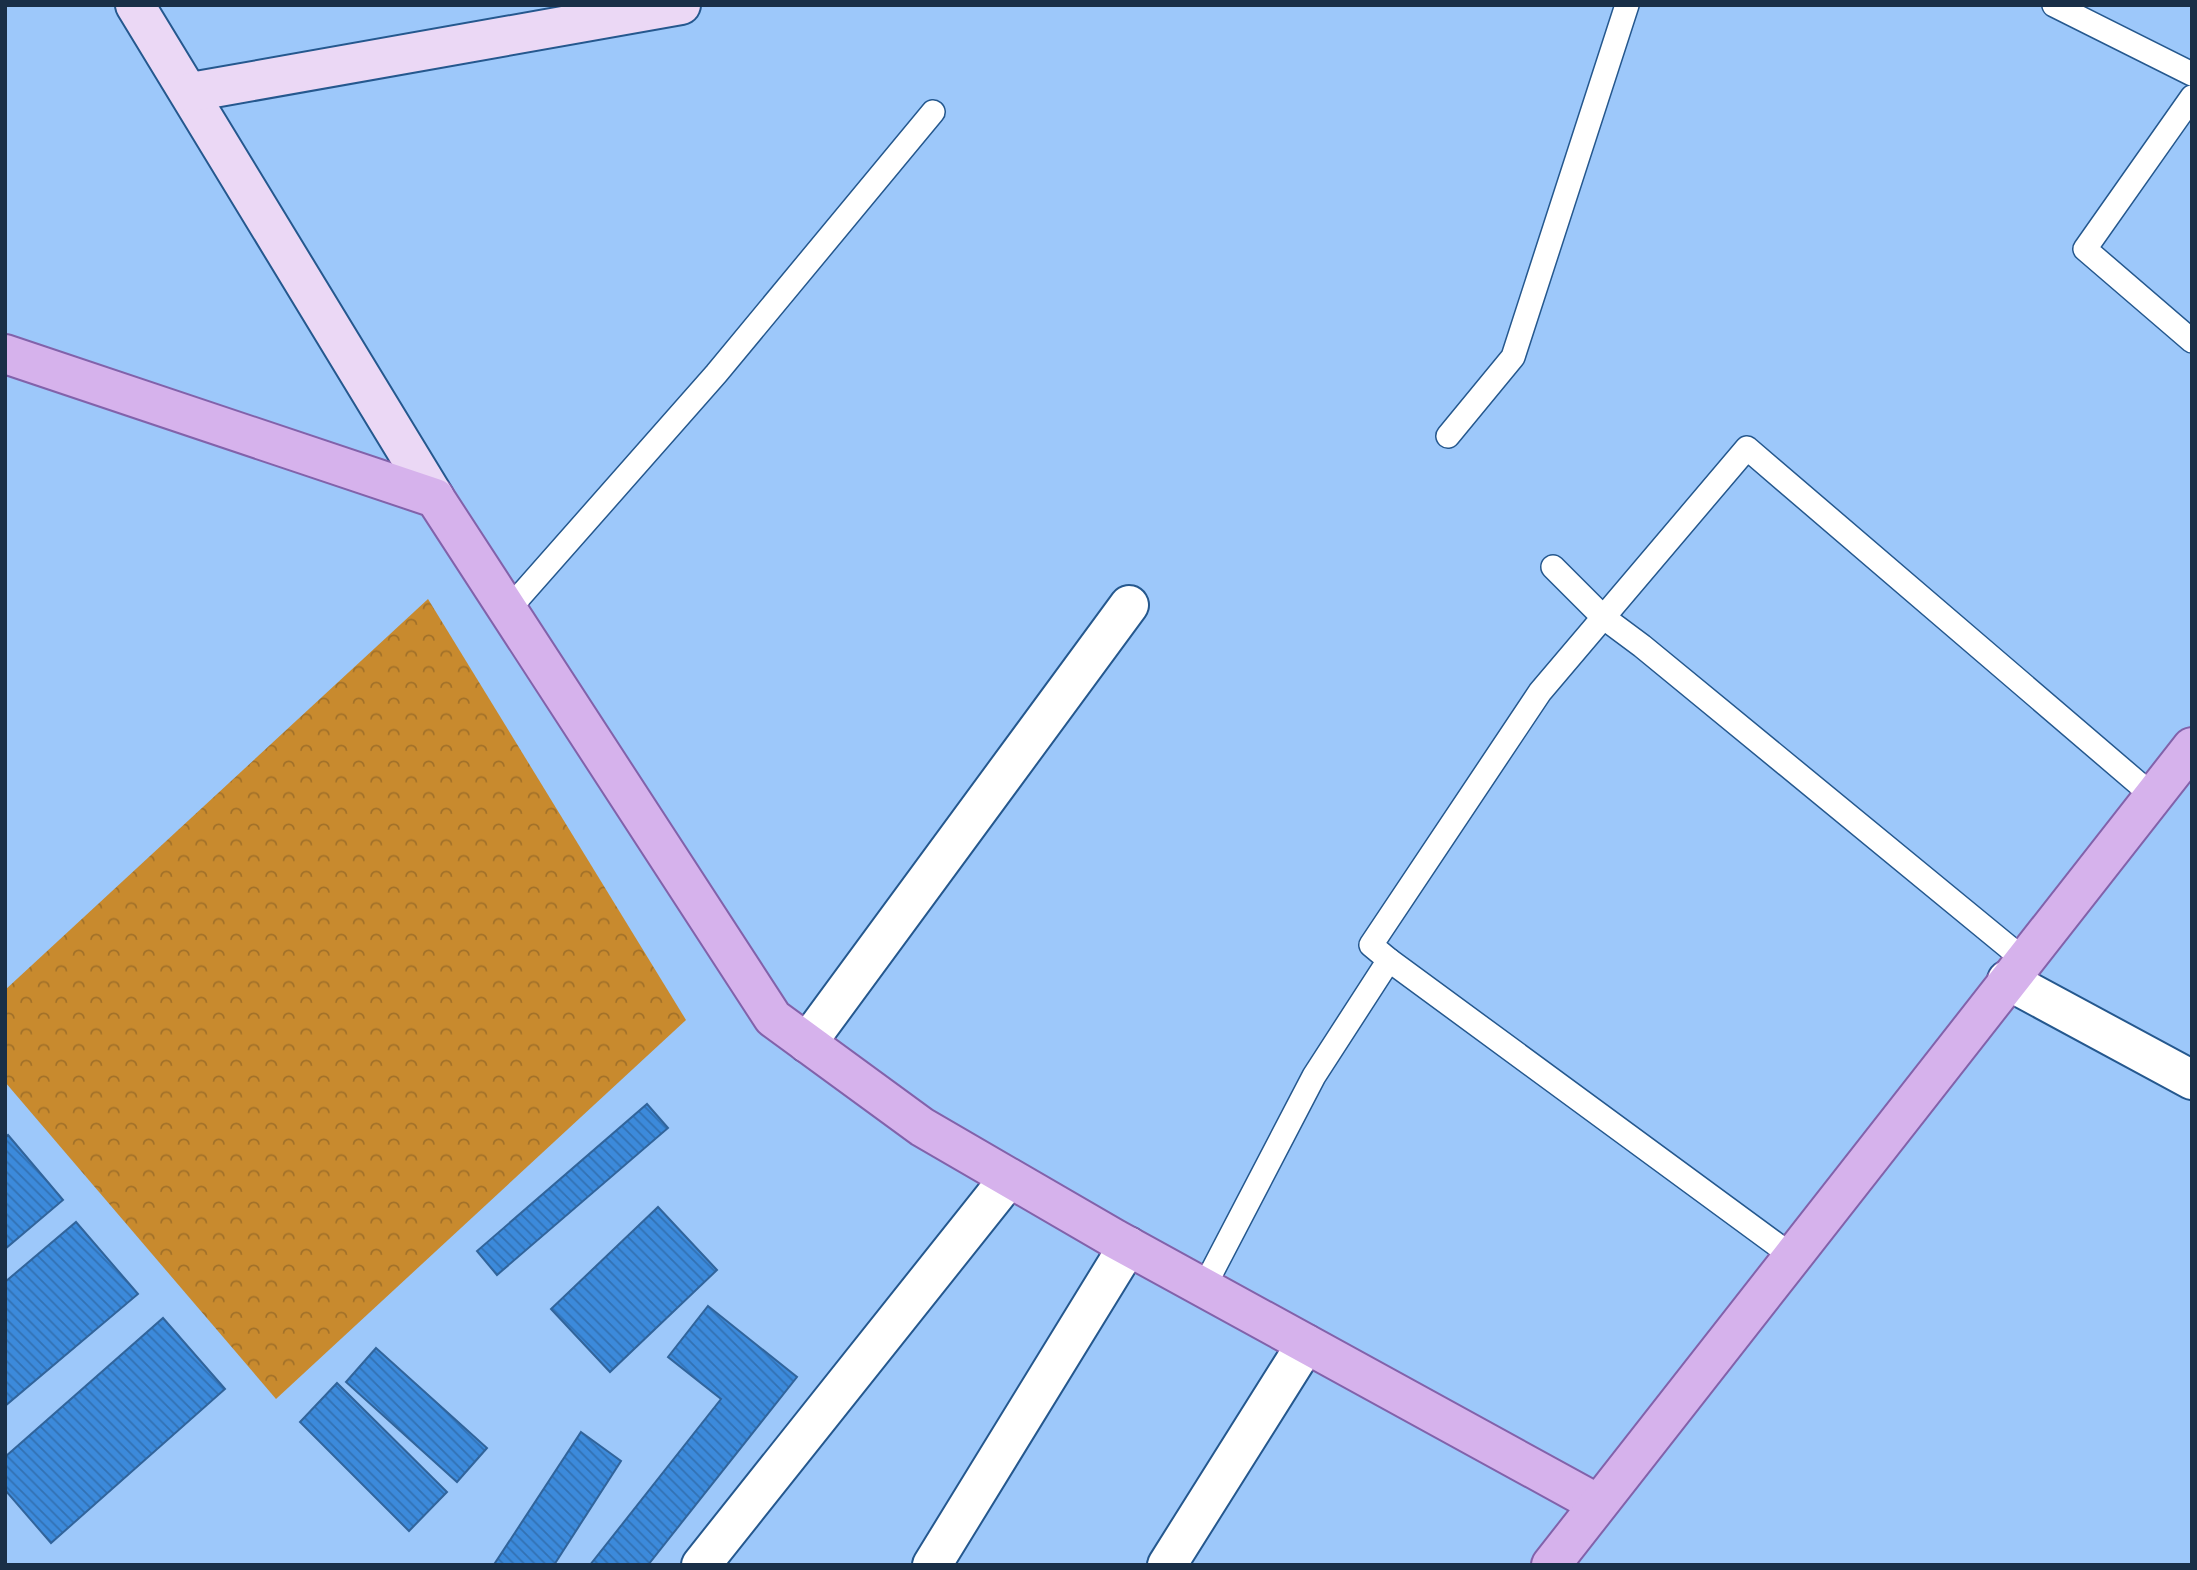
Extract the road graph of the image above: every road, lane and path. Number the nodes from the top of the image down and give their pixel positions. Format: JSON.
{"nodes":[{"id":1,"x":135,"y":5,"type":"edge"},
{"id":2,"x":681,"y":5,"type":"edge"},
{"id":3,"x":1627,"y":5,"type":"edge"},
{"id":4,"x":2054,"y":5,"type":"edge"},
{"id":5,"x":2192,"y":74,"type":"edge"},
{"id":6,"x":191,"y":92,"type":"junction"},
{"id":7,"x":2192,"y":97,"type":"edge"},
{"id":8,"x":933,"y":112,"type":"dead end"},
{"id":9,"x":2192,"y":341,"type":"edge"},
{"id":10,"x":5,"y":354,"type":"edge"},
{"id":11,"x":1448,"y":436,"type":"dead end"},
{"id":12,"x":435,"y":498,"type":"junction"},
{"id":13,"x":1553,"y":567,"type":"dead end"},
{"id":14,"x":1129,"y":605,"type":"dead end"},
{"id":15,"x":508,"y":610,"type":"junction"},
{"id":16,"x":1603,"y":617,"type":"junction"},
{"id":17,"x":2192,"y":747,"type":"edge"},
{"id":18,"x":2153,"y":796,"type":"junction"},
{"id":19,"x":1390,"y":960,"type":"junction"},
{"id":20,"x":2015,"y":970,"type":"junction"},
{"id":21,"x":807,"y":1043,"type":"junction"},
{"id":22,"x":2192,"y":1080,"type":"edge"},
{"id":23,"x":1009,"y":1178,"type":"junction"},
{"id":24,"x":1128,"y":1246,"type":"junction"},
{"id":25,"x":1792,"y":1256,"type":"junction"},
{"id":26,"x":1204,"y":1287,"type":"junction"},
{"id":27,"x":1306,"y":1344,"type":"junction"},
{"id":28,"x":1598,"y":1504,"type":"junction"},
{"id":29,"x":701,"y":1565,"type":"edge"},
{"id":30,"x":932,"y":1565,"type":"edge"},
{"id":31,"x":1167,"y":1565,"type":"edge"},
{"id":32,"x":1551,"y":1565,"type":"edge"}],
"edges":[{"from":1,"to":6,"type":"main road"},
{"from":2,"to":6,"type":"main road"},
{"from":3,"to":11,"type":"lane"},
{"from":4,"to":5,"type":"lane"},
{"from":6,"to":12,"type":"main road"},
{"from":7,"to":9,"type":"lane"},
{"from":8,"to":15,"type":"lane"},
{"from":10,"to":12,"type":"main road"},
{"from":12,"to":15,"type":"main road"},
{"from":13,"to":16,"type":"lane"},
{"from":14,"to":21,"type":"street"},
{"from":15,"to":21,"type":"main road"},
{"from":16,"to":18,"type":"lane"},
{"from":16,"to":19,"type":"lane"},
{"from":16,"to":20,"type":"lane"},
{"from":17,"to":18,"type":"main road"},
{"from":18,"to":20,"type":"main road"},
{"from":19,"to":25,"type":"lane"},
{"from":19,"to":26,"type":"lane"},
{"from":20,"to":22,"type":"street"},
{"from":20,"to":25,"type":"main road"},
{"from":21,"to":23,"type":"main road"},
{"from":23,"to":24,"type":"main road"},
{"from":23,"to":29,"type":"street"},
{"from":24,"to":26,"type":"main road"},
{"from":24,"to":30,"type":"street"},
{"from":25,"to":28,"type":"main road"},
{"from":26,"to":27,"type":"main road"},
{"from":27,"to":28,"type":"main road"},
{"from":27,"to":31,"type":"street"},
{"from":28,"to":32,"type":"main road"}]}
